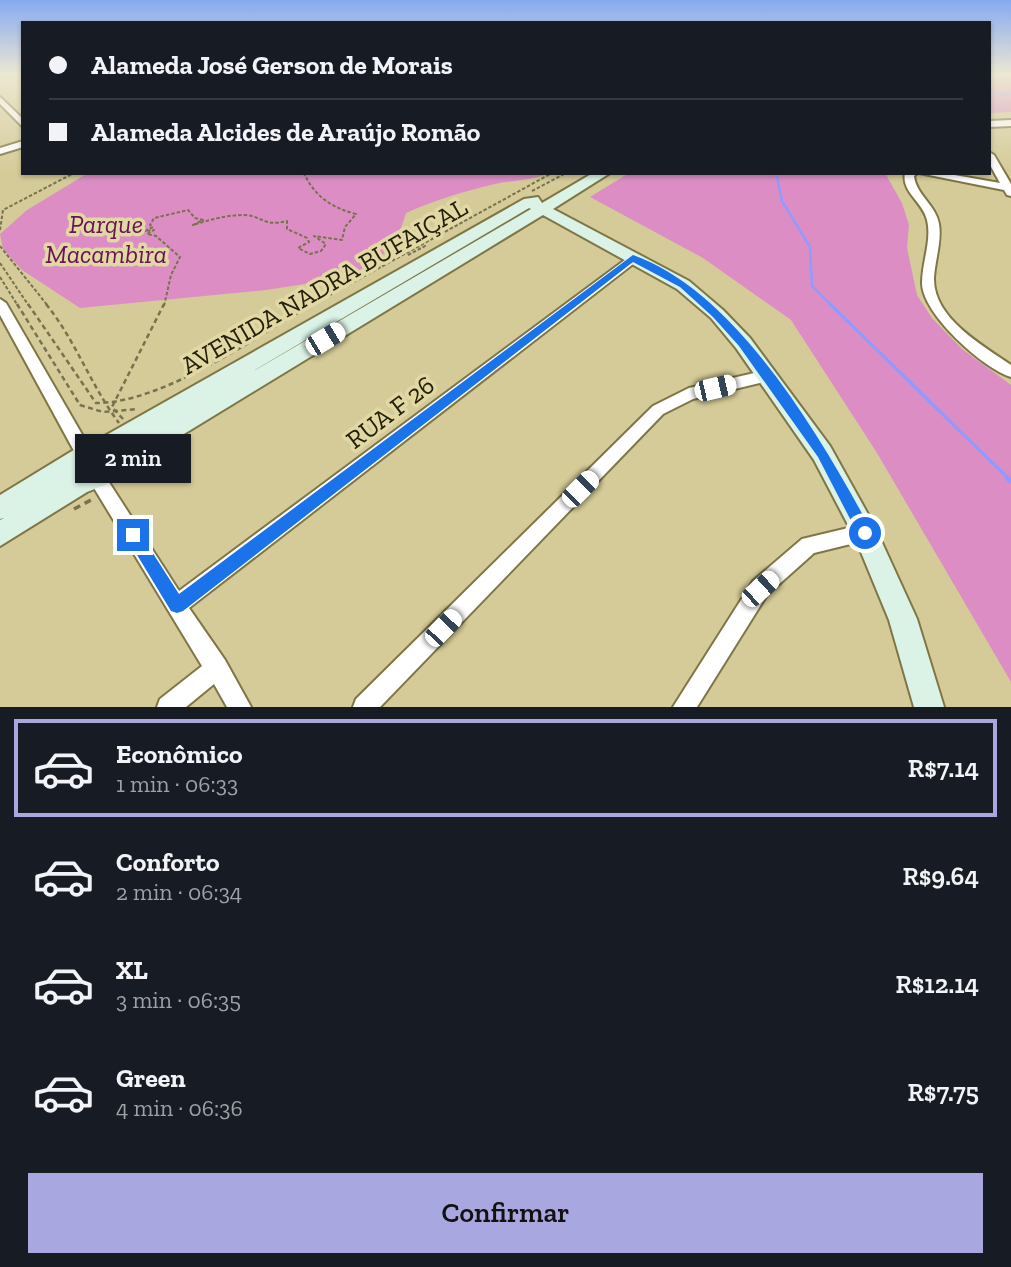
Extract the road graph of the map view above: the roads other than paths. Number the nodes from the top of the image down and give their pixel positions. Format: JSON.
{"nodes":[{"id":1,"x":7,"y":107,"type":"edge"},
{"id":2,"x":21,"y":122,"type":"edge"},
{"id":3,"x":1011,"y":123,"type":"edge"},
{"id":4,"x":991,"y":124,"type":"edge"},
{"id":5,"x":21,"y":145,"type":"edge"},
{"id":6,"x":0,"y":151,"type":"edge"},
{"id":7,"x":991,"y":158,"type":"edge"},
{"id":8,"x":576,"y":175,"type":"edge"},
{"id":9,"x":598,"y":175,"type":"edge"},
{"id":10,"x":911,"y":175,"type":"edge"},
{"id":11,"x":934,"y":175,"type":"edge"},
{"id":12,"x":1010,"y":190,"type":"edge"},
{"id":13,"x":532,"y":202,"type":"junction"},
{"id":14,"x":633,"y":258,"type":"junction"},
{"id":15,"x":0,"y":303,"type":"edge"},
{"id":16,"x":1011,"y":372,"type":"edge"},
{"id":17,"x":767,"y":376,"type":"junction"},
{"id":18,"x":91,"y":471,"type":"junction"},
{"id":19,"x":0,"y":508,"type":"edge"},
{"id":20,"x":865,"y":533,"type":"junction"},
{"id":21,"x":0,"y":534,"type":"edge"},
{"id":22,"x":177,"y":605,"type":"junction"},
{"id":23,"x":217,"y":668,"type":"junction"},
{"id":24,"x":168,"y":707,"type":"edge"},
{"id":25,"x":240,"y":707,"type":"edge"},
{"id":26,"x":364,"y":707,"type":"edge"},
{"id":27,"x":684,"y":707,"type":"edge"},
{"id":28,"x":929,"y":707,"type":"edge"}],
"edges":[{"from":1,"to":2,"type":"street"},
{"from":3,"to":4,"type":"street"},
{"from":5,"to":6,"type":"street"},
{"from":7,"to":12,"type":"street"},
{"from":8,"to":13,"type":"main road","name":"AVENIDA NADRA BUFAIÇAL"},
{"from":9,"to":13,"type":"main road","name":"AVENIDA NADRA BUFAIÇAL"},
{"from":10,"to":16,"type":"street"},
{"from":11,"to":12,"type":"street"},
{"from":13,"to":14,"type":"main road"},
{"from":13,"to":18,"type":"main road","name":"AVENIDA NADRA BUFAIÇAL"},
{"from":14,"to":17,"type":"main road"},
{"from":14,"to":22,"type":"street","name":"RUA F 26"},
{"from":15,"to":18,"type":"street"},
{"from":17,"to":20,"type":"main road"},
{"from":17,"to":26,"type":"street"},
{"from":18,"to":19,"type":"main road","name":"AVENIDA NADRA BUFAIÇAL"},
{"from":18,"to":21,"type":"main road","name":"AVENIDA NADRA BUFAIÇAL"},
{"from":18,"to":22,"type":"street"},
{"from":20,"to":27,"type":"street"},
{"from":20,"to":28,"type":"main road"},
{"from":22,"to":23,"type":"street"},
{"from":23,"to":24,"type":"street"},
{"from":23,"to":25,"type":"street"}]}
